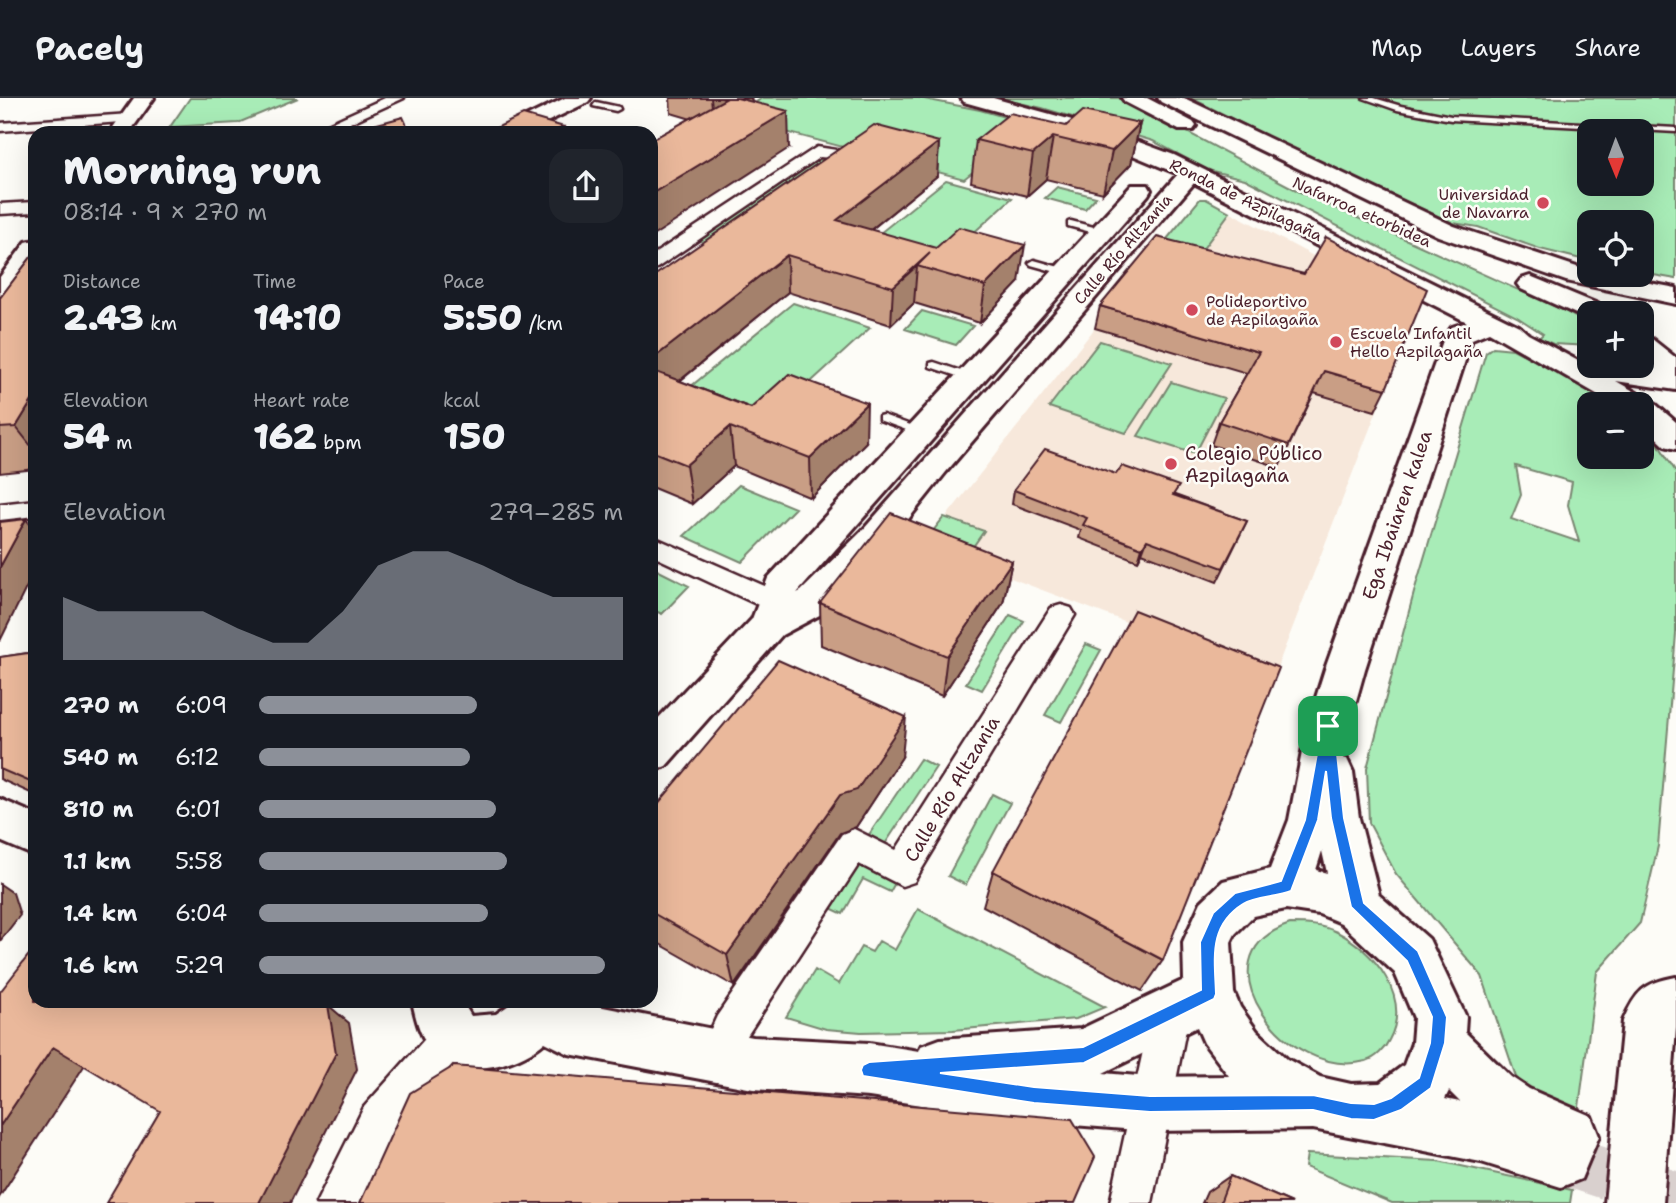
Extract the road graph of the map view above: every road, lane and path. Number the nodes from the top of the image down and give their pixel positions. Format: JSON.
{"nodes":[{"id":1,"x":144,"y":98,"type":"edge"},
{"id":2,"x":397,"y":98,"type":"edge"},
{"id":3,"x":971,"y":98,"type":"edge"},
{"id":4,"x":1132,"y":98,"type":"edge"},
{"id":5,"x":1168,"y":98,"type":"edge"},
{"id":6,"x":1367,"y":98,"type":"edge"},
{"id":7,"x":165,"y":101,"type":"dead end"},
{"id":8,"x":600,"y":102,"type":"edge"},
{"id":9,"x":352,"y":117,"type":"junction"},
{"id":10,"x":371,"y":123,"type":"edge"},
{"id":11,"x":131,"y":126,"type":"edge"},
{"id":12,"x":133,"y":126,"type":"edge"},
{"id":13,"x":331,"y":126,"type":"edge"},
{"id":14,"x":529,"y":126,"type":"edge"},
{"id":15,"x":551,"y":126,"type":"edge"},
{"id":16,"x":0,"y":127,"type":"edge"},
{"id":17,"x":28,"y":127,"type":"edge"},
{"id":18,"x":1676,"y":130,"type":"edge"},
{"id":19,"x":1179,"y":166,"type":"junction"},
{"id":20,"x":804,"y":183,"type":"edge"},
{"id":21,"x":28,"y":207,"type":"edge"},
{"id":22,"x":0,"y":209,"type":"edge"},
{"id":23,"x":1071,"y":224,"type":"dead end"},
{"id":24,"x":1102,"y":232,"type":"junction"},
{"id":25,"x":683,"y":242,"type":"junction"},
{"id":26,"x":709,"y":250,"type":"edge"},
{"id":27,"x":658,"y":259,"type":"edge"},
{"id":28,"x":658,"y":260,"type":"edge"},
{"id":29,"x":1534,"y":261,"type":"junction"},
{"id":30,"x":28,"y":262,"type":"edge"},
{"id":31,"x":1034,"y":263,"type":"dead end"},
{"id":32,"x":691,"y":264,"type":"edge"},
{"id":33,"x":1484,"y":265,"type":"junction"},
{"id":34,"x":1577,"y":270,"type":"edge"},
{"id":35,"x":1067,"y":272,"type":"junction"},
{"id":36,"x":1654,"y":284,"type":"edge"},
{"id":37,"x":1676,"y":288,"type":"edge"},
{"id":38,"x":28,"y":291,"type":"edge"},
{"id":39,"x":1676,"y":298,"type":"edge"},
{"id":40,"x":9,"y":303,"type":"edge"},
{"id":41,"x":1654,"y":304,"type":"edge"},
{"id":42,"x":1577,"y":305,"type":"edge"},
{"id":43,"x":1577,"y":313,"type":"edge"},
{"id":44,"x":1499,"y":327,"type":"junction"},
{"id":45,"x":1654,"y":357,"type":"edge"},
{"id":46,"x":1576,"y":358,"type":"edge"},
{"id":47,"x":984,"y":364,"type":"junction"},
{"id":48,"x":934,"y":365,"type":"dead end"},
{"id":49,"x":1021,"y":368,"type":"junction"},
{"id":50,"x":1676,"y":372,"type":"edge"},
{"id":51,"x":1676,"y":380,"type":"edge"},
{"id":52,"x":1620,"y":392,"type":"edge"},
{"id":53,"x":883,"y":418,"type":"dead end"},
{"id":54,"x":1654,"y":419,"type":"edge"},
{"id":55,"x":923,"y":433,"type":"junction"},
{"id":56,"x":1676,"y":439,"type":"edge"},
{"id":57,"x":28,"y":509,"type":"edge"},
{"id":58,"x":0,"y":512,"type":"edge"},
{"id":59,"x":658,"y":549,"type":"edge"},
{"id":60,"x":773,"y":614,"type":"junction"},
{"id":61,"x":1060,"y":615,"type":"dead end"},
{"id":62,"x":1328,"y":726,"type":"junction"},
{"id":63,"x":658,"y":746,"type":"edge"},
{"id":64,"x":0,"y":819,"type":"edge"},
{"id":65,"x":28,"y":833,"type":"edge"},
{"id":66,"x":1286,"y":887,"type":"junction"},
{"id":67,"x":1358,"y":907,"type":"junction"},
{"id":68,"x":1671,"y":994,"type":"edge"},
{"id":69,"x":1189,"y":1004,"type":"junction"},
{"id":70,"x":543,"y":1008,"type":"edge"},
{"id":71,"x":547,"y":1008,"type":"edge"},
{"id":72,"x":445,"y":1018,"type":"edge"},
{"id":73,"x":730,"y":1029,"type":"dead end"},
{"id":74,"x":1438,"y":1043,"type":"junction"},
{"id":75,"x":869,"y":1070,"type":"junction"},
{"id":76,"x":1313,"y":1102,"type":"junction"},
{"id":77,"x":1150,"y":1104,"type":"junction"},
{"id":78,"x":1374,"y":1112,"type":"junction"},
{"id":79,"x":337,"y":1203,"type":"edge"},
{"id":80,"x":1131,"y":1203,"type":"edge"},
{"id":81,"x":1634,"y":1203,"type":"edge"}],
"edges":[{"from":1,"to":11,"type":"street"},
{"from":2,"to":9,"type":"street"},
{"from":3,"to":19,"type":"street","name":"Ronda de Azpilagaña"},
{"from":4,"to":33,"type":"street","name":"Nafarroa etorbidea"},
{"from":5,"to":29,"type":"street","name":"Nafarroa etorbidea"},
{"from":6,"to":18,"type":"lane"},
{"from":7,"to":12,"type":"street"},
{"from":8,"to":14,"type":"street"},
{"from":8,"to":15,"type":"street"},
{"from":9,"to":10,"type":"street"},
{"from":9,"to":13,"type":"street"},
{"from":16,"to":17,"type":"street"},
{"from":19,"to":24,"type":"street","name":"Calle Río Altzania"},
{"from":19,"to":44,"type":"street","name":"Ronda de Azpilagaña"},
{"from":19,"to":49,"type":"street","name":"Calle Río Altzania"},
{"from":20,"to":25,"type":"street"},
{"from":21,"to":22,"type":"street"},
{"from":23,"to":24,"type":"lane","name":"Calle Río Altzania"},
{"from":24,"to":35,"type":"street","name":"Calle Río Altzania"},
{"from":25,"to":26,"type":"street"},
{"from":25,"to":27,"type":"street"},
{"from":28,"to":32,"type":"street"},
{"from":29,"to":34,"type":"street","name":"Nafarroa etorbidea"},
{"from":29,"to":39,"type":"street","name":"Nafarroa etorbidea"},
{"from":30,"to":40,"type":"street"},
{"from":31,"to":35,"type":"lane","name":"Calle Río Altzania"},
{"from":33,"to":42,"type":"street","name":"Nafarroa etorbidea"},
{"from":33,"to":43,"type":"street"},
{"from":35,"to":47,"type":"street","name":"Calle Río Altzania"},
{"from":36,"to":37,"type":"street"},
{"from":38,"to":40,"type":"street"},
{"from":39,"to":41,"type":"street"},
{"from":44,"to":46,"type":"street","name":"Ronda de Azpilagaña"},
{"from":44,"to":62,"type":"street","name":"Ega Ibaiaren kalea"},
{"from":45,"to":50,"type":"street"},
{"from":46,"to":51,"type":"street","name":"Ronda de Azpilagaña"},
{"from":46,"to":52,"type":"street","name":"Ronda de Azpilagaña"},
{"from":47,"to":48,"type":"lane"},
{"from":47,"to":49,"type":"street"},
{"from":47,"to":55,"type":"street","name":"Calle Río Altzania"},
{"from":49,"to":60,"type":"street","name":"Calle Río Altzania"},
{"from":53,"to":55,"type":"lane"},
{"from":54,"to":56,"type":"street"},
{"from":55,"to":60,"type":"street","name":"Calle Río Altzania"},
{"from":57,"to":58,"type":"street"},
{"from":59,"to":60,"type":"street"},
{"from":60,"to":63,"type":"street","name":"Calle Río Altzania"},
{"from":61,"to":73,"type":"street","name":"Calle Río Altzania"},
{"from":62,"to":66,"type":"street","name":"Ega Ibaiaren kalea"},
{"from":62,"to":67,"type":"street","name":"Ega Ibaiaren kalea"},
{"from":64,"to":65,"type":"street"},
{"from":66,"to":67,"type":"street"},
{"from":66,"to":69,"type":"street"},
{"from":67,"to":74,"type":"street"},
{"from":68,"to":81,"type":"street"},
{"from":69,"to":75,"type":"street"},
{"from":69,"to":76,"type":"street"},
{"from":69,"to":77,"type":"street"},
{"from":70,"to":72,"type":"street"},
{"from":71,"to":75,"type":"street"},
{"from":72,"to":79,"type":"street"},
{"from":74,"to":78,"type":"street"},
{"from":74,"to":78,"type":"street"},
{"from":75,"to":77,"type":"street"},
{"from":76,"to":77,"type":"street"},
{"from":76,"to":78,"type":"street"},
{"from":77,"to":80,"type":"street"}]}
